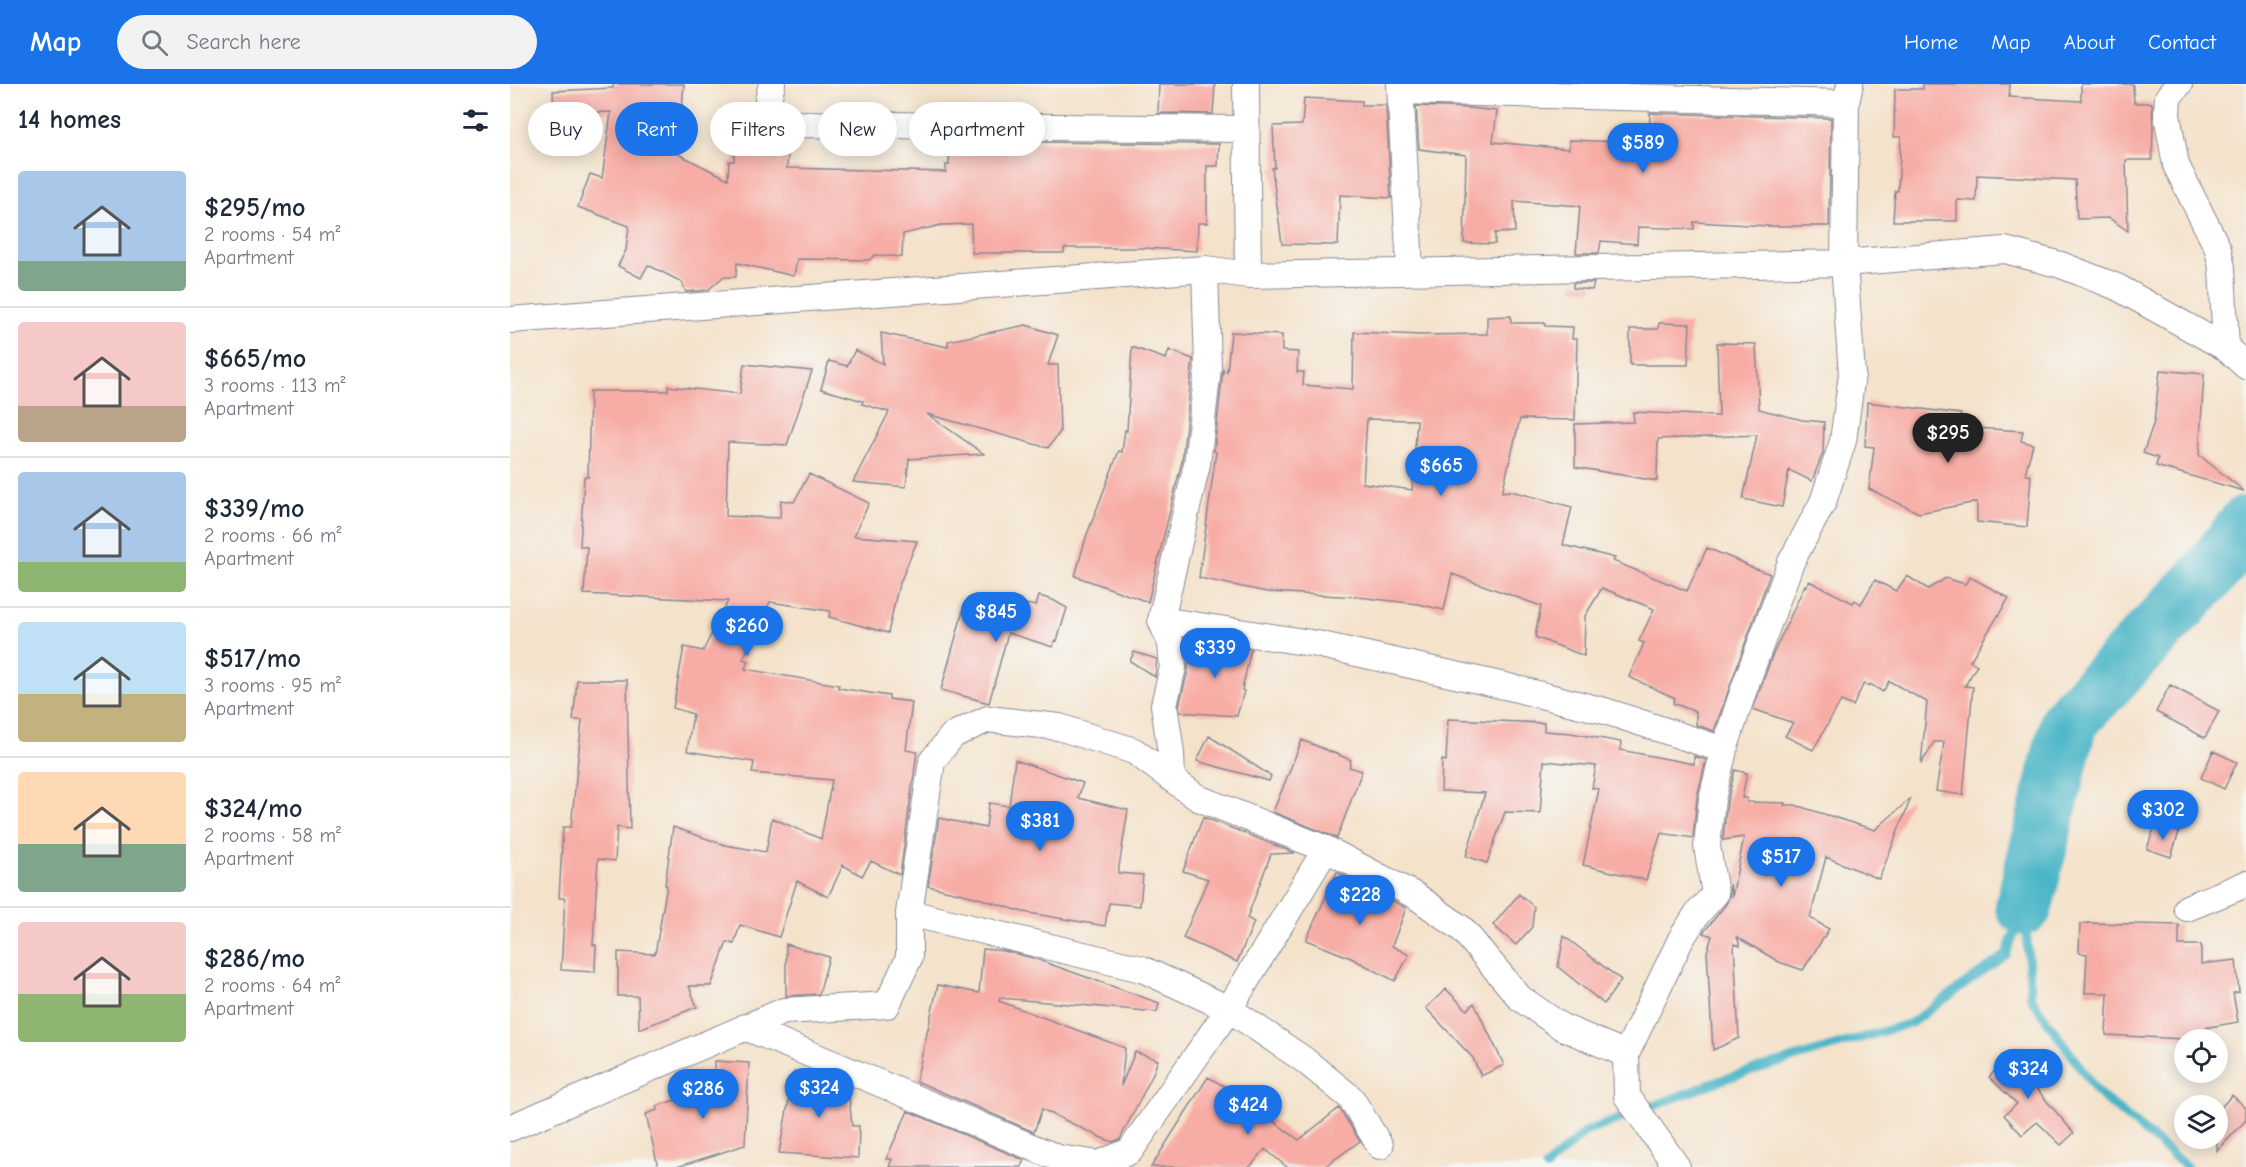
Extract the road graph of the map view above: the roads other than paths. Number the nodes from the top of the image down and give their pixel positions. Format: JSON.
{"nodes":[{"id":1,"x":772,"y":84,"type":"edge"},
{"id":2,"x":1246,"y":84,"type":"edge"},
{"id":3,"x":2179,"y":84,"type":"edge"},
{"id":4,"x":1401,"y":88,"type":"edge"},
{"id":5,"x":1552,"y":90,"type":"edge"},
{"id":6,"x":1848,"y":93,"type":"edge"},
{"id":7,"x":1246,"y":129,"type":"junction"},
{"id":8,"x":1844,"y":262,"type":"junction"},
{"id":9,"x":1205,"y":269,"type":"junction"},
{"id":10,"x":1410,"y":270,"type":"junction"},
{"id":11,"x":1248,"y":275,"type":"junction"},
{"id":12,"x":510,"y":320,"type":"edge"},
{"id":13,"x":2226,"y":348,"type":"junction"},
{"id":14,"x":2246,"y":366,"type":"edge"},
{"id":15,"x":1161,"y":620,"type":"junction"},
{"id":16,"x":1725,"y":750,"type":"junction"},
{"id":17,"x":1172,"y":777,"type":"junction"},
{"id":18,"x":1326,"y":849,"type":"junction"},
{"id":19,"x":2246,"y":884,"type":"edge"},
{"id":20,"x":2187,"y":908,"type":"dead end"},
{"id":21,"x":909,"y":913,"type":"junction"},
{"id":22,"x":1229,"y":1009,"type":"junction"},
{"id":23,"x":745,"y":1027,"type":"junction"},
{"id":24,"x":1626,"y":1054,"type":"junction"},
{"id":25,"x":510,"y":1128,"type":"edge"},
{"id":26,"x":1380,"y":1146,"type":"dead end"},
{"id":27,"x":1677,"y":1167,"type":"edge"}],
"edges":[{"from":1,"to":7,"type":"street"},
{"from":2,"to":7,"type":"street"},
{"from":3,"to":13,"type":"street"},
{"from":4,"to":5,"type":"street"},
{"from":4,"to":10,"type":"street"},
{"from":5,"to":6,"type":"street"},
{"from":6,"to":8,"type":"street"},
{"from":7,"to":11,"type":"street"},
{"from":8,"to":10,"type":"street"},
{"from":8,"to":13,"type":"street"},
{"from":8,"to":16,"type":"street"},
{"from":9,"to":11,"type":"street"},
{"from":9,"to":12,"type":"street"},
{"from":9,"to":15,"type":"street"},
{"from":10,"to":11,"type":"street"},
{"from":13,"to":14,"type":"street"},
{"from":15,"to":16,"type":"street"},
{"from":15,"to":17,"type":"street"},
{"from":16,"to":24,"type":"street"},
{"from":17,"to":18,"type":"street"},
{"from":17,"to":21,"type":"street"},
{"from":18,"to":22,"type":"street"},
{"from":18,"to":24,"type":"street"},
{"from":19,"to":20,"type":"street"},
{"from":21,"to":22,"type":"street"},
{"from":21,"to":23,"type":"street"},
{"from":22,"to":23,"type":"street"},
{"from":22,"to":26,"type":"street"},
{"from":23,"to":25,"type":"street"},
{"from":24,"to":27,"type":"street"}]}
